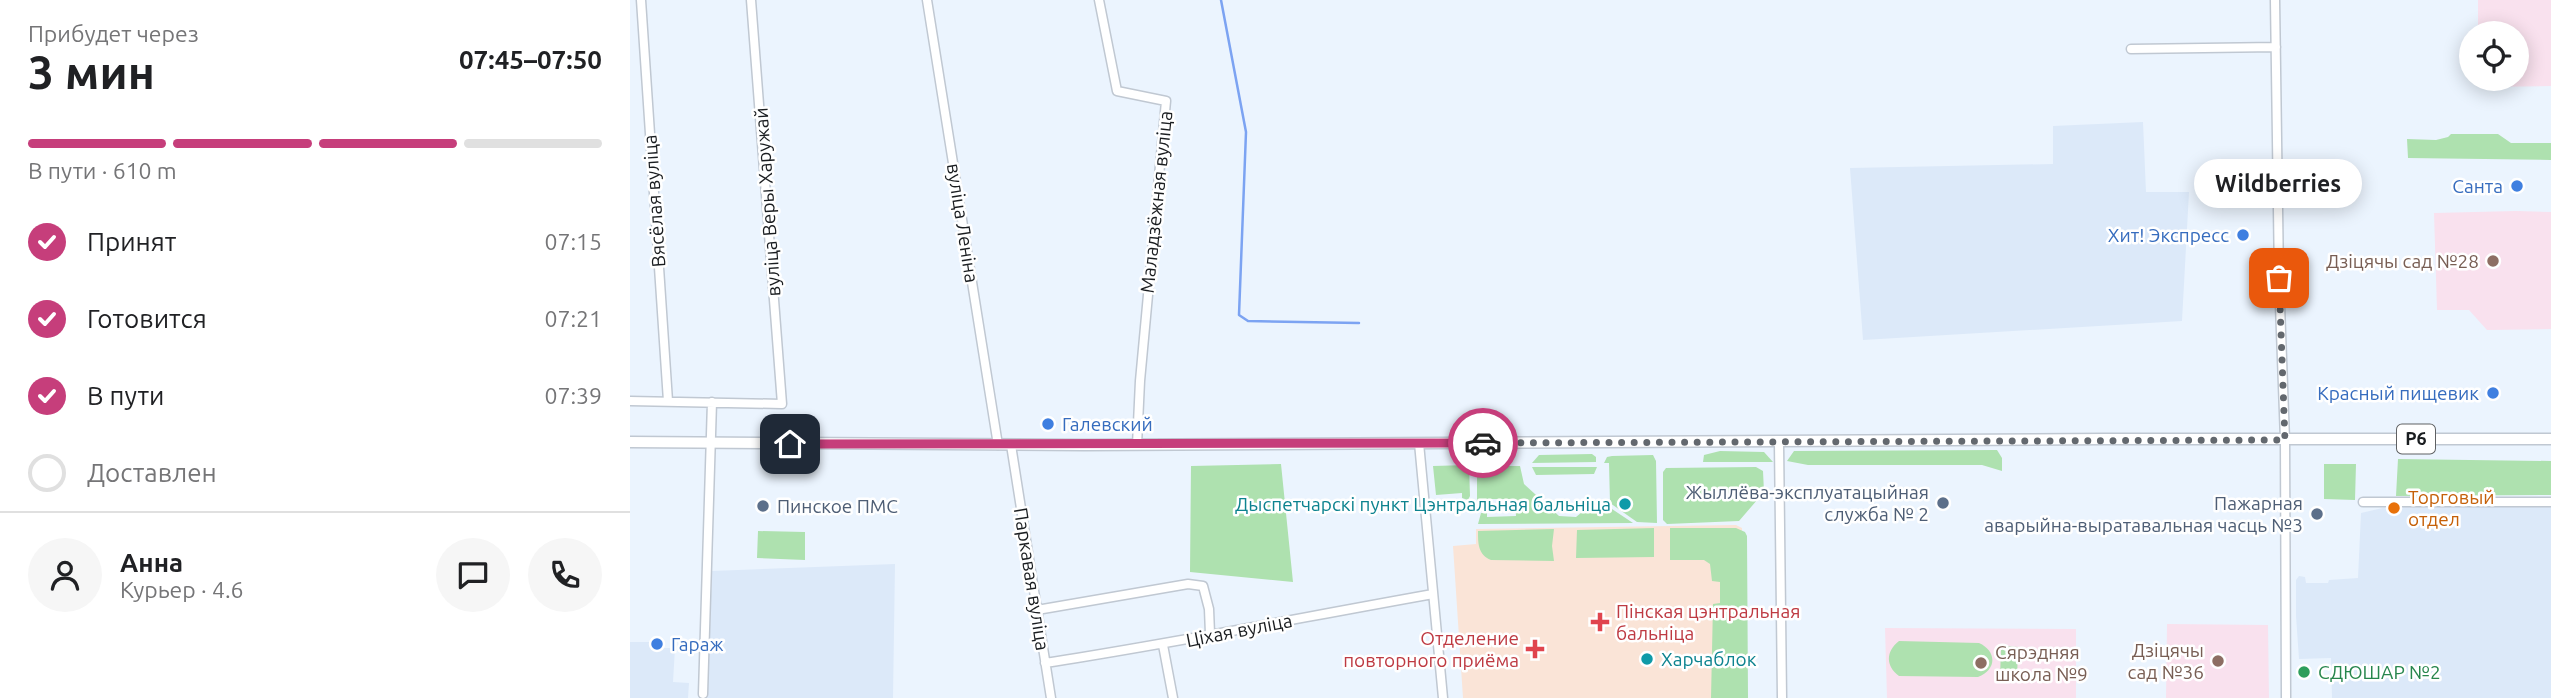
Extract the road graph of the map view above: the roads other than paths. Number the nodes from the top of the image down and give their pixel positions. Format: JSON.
{"nodes":[{"id":1,"x":641,"y":0,"type":"edge"},
{"id":2,"x":751,"y":0,"type":"edge"},
{"id":3,"x":927,"y":0,"type":"edge"},
{"id":4,"x":1099,"y":0,"type":"edge"},
{"id":5,"x":2275,"y":0,"type":"edge"},
{"id":6,"x":2276,"y":47,"type":"junction"},
{"id":7,"x":2131,"y":49,"type":"dead end"},
{"id":8,"x":630,"y":401,"type":"edge"},
{"id":9,"x":668,"y":401,"type":"junction"},
{"id":10,"x":712,"y":402,"type":"junction"},
{"id":11,"x":2551,"y":439,"type":"edge"},
{"id":12,"x":2285,"y":440,"type":"junction"},
{"id":13,"x":630,"y":442,"type":"edge"},
{"id":14,"x":1419,"y":443,"type":"junction"},
{"id":15,"x":1779,"y":443,"type":"junction"},
{"id":16,"x":712,"y":444,"type":"junction"},
{"id":17,"x":998,"y":445,"type":"junction"},
{"id":18,"x":1010,"y":445,"type":"junction"},
{"id":19,"x":1137,"y":445,"type":"junction"},
{"id":20,"x":2363,"y":502,"type":"dead end"},
{"id":21,"x":2551,"y":502,"type":"edge"},
{"id":22,"x":1433,"y":594,"type":"junction"},
{"id":23,"x":1037,"y":610,"type":"junction"},
{"id":24,"x":1210,"y":634,"type":"junction"},
{"id":25,"x":1163,"y":645,"type":"junction"},
{"id":26,"x":1045,"y":663,"type":"junction"},
{"id":27,"x":703,"y":694,"type":"dead end"},
{"id":28,"x":1051,"y":698,"type":"edge"},
{"id":29,"x":1173,"y":698,"type":"edge"},
{"id":30,"x":1443,"y":698,"type":"edge"},
{"id":31,"x":1782,"y":698,"type":"edge"},
{"id":32,"x":2286,"y":698,"type":"edge"}],
"edges":[{"from":1,"to":9,"type":"street","name":"Вясёлая вуліца"},
{"from":2,"to":10,"type":"street","name":"вуліца Веры Харужай"},
{"from":3,"to":17,"type":"street","name":"вуліца Леніна"},
{"from":4,"to":19,"type":"street","name":"Маладзёжная вуліца"},
{"from":5,"to":6,"type":"street"},
{"from":6,"to":7,"type":"street"},
{"from":6,"to":12,"type":"street"},
{"from":8,"to":9,"type":"street"},
{"from":9,"to":10,"type":"street"},
{"from":10,"to":16,"type":"street"},
{"from":11,"to":12,"type":"main road","number":"Р6"},
{"from":12,"to":15,"type":"main road","number":"Р6"},
{"from":12,"to":32,"type":"street"},
{"from":13,"to":16,"type":"main road","number":"Р6"},
{"from":14,"to":15,"type":"main road","number":"Р6"},
{"from":14,"to":19,"type":"main road","number":"Р6"},
{"from":14,"to":22,"type":"street"},
{"from":15,"to":31,"type":"street"},
{"from":16,"to":17,"type":"main road","number":"Р6"},
{"from":16,"to":27,"type":"street"},
{"from":17,"to":18,"type":"main road","number":"Р6"},
{"from":18,"to":19,"type":"main road","number":"Р6"},
{"from":18,"to":23,"type":"street","name":"Паркавая вуліца"},
{"from":20,"to":21,"type":"street"},
{"from":22,"to":24,"type":"street","name":"Ціхая вуліца"},
{"from":22,"to":30,"type":"street"},
{"from":23,"to":24,"type":"street"},
{"from":23,"to":26,"type":"street","name":"Паркавая вуліца"},
{"from":24,"to":25,"type":"street","name":"Ціхая вуліца"},
{"from":25,"to":26,"type":"street","name":"Ціхая вуліца"},
{"from":25,"to":29,"type":"street"},
{"from":26,"to":28,"type":"street","name":"Паркавая вуліца"}]}
